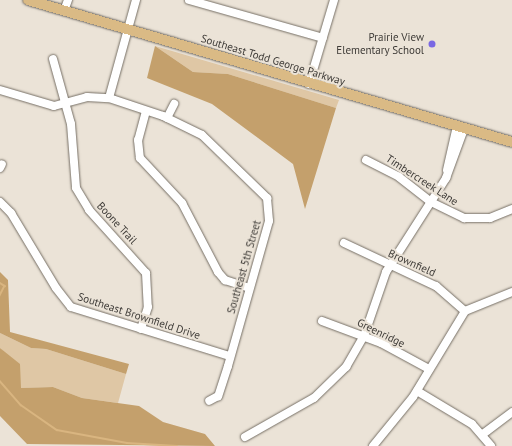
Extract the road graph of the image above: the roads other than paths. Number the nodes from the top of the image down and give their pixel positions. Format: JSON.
{"nodes":[{"id":1,"x":28,"y":0,"type":"edge"},
{"id":2,"x":68,"y":0,"type":"edge"},
{"id":3,"x":136,"y":0,"type":"edge"},
{"id":4,"x":189,"y":0,"type":"edge"},
{"id":5,"x":334,"y":0,"type":"edge"},
{"id":6,"x":64,"y":11,"type":"junction"},
{"id":7,"x":128,"y":27,"type":"junction"},
{"id":8,"x":323,"y":38,"type":"junction"},
{"id":9,"x":52,"y":59,"type":"dead end"},
{"id":10,"x":310,"y":84,"type":"junction"},
{"id":11,"x":0,"y":90,"type":"edge"},
{"id":12,"x":109,"y":98,"type":"junction"},
{"id":13,"x":65,"y":103,"type":"junction"},
{"id":14,"x":174,"y":104,"type":"dead end"},
{"id":15,"x":146,"y":111,"type":"junction"},
{"id":16,"x":168,"y":118,"type":"junction"},
{"id":17,"x":461,"y":128,"type":"junction"},
{"id":18,"x":512,"y":142,"type":"edge"},
{"id":19,"x":366,"y":160,"type":"dead end"},
{"id":20,"x":0,"y":202,"type":"edge"},
{"id":21,"x":431,"y":202,"type":"junction"},
{"id":22,"x":512,"y":209,"type":"edge"},
{"id":23,"x":344,"y":243,"type":"dead end"},
{"id":24,"x":389,"y":266,"type":"junction"},
{"id":25,"x":249,"y":288,"type":"junction"},
{"id":26,"x":512,"y":292,"type":"edge"},
{"id":27,"x":465,"y":311,"type":"junction"},
{"id":28,"x":322,"y":321,"type":"dead end"},
{"id":29,"x":142,"y":329,"type":"junction"},
{"id":30,"x":364,"y":336,"type":"junction"},
{"id":31,"x":229,"y":356,"type":"junction"},
{"id":32,"x":429,"y":370,"type":"junction"},
{"id":33,"x":417,"y":391,"type":"junction"},
{"id":34,"x":209,"y":401,"type":"dead end"},
{"id":35,"x":512,"y":412,"type":"edge"},
{"id":36,"x":483,"y":434,"type":"junction"},
{"id":37,"x":245,"y":437,"type":"dead end"},
{"id":38,"x":377,"y":445,"type":"edge"},
{"id":39,"x":491,"y":446,"type":"edge"}],
"edges":[{"from":1,"to":6,"type":"main road","name":"Southeast Todd George Parkway"},
{"from":2,"to":6,"type":"street"},
{"from":3,"to":7,"type":"street"},
{"from":4,"to":8,"type":"street"},
{"from":5,"to":8,"type":"street"},
{"from":6,"to":7,"type":"main road","name":"Southeast Todd George Parkway"},
{"from":7,"to":10,"type":"main road","name":"Southeast Todd George Parkway"},
{"from":7,"to":12,"type":"street"},
{"from":8,"to":10,"type":"street"},
{"from":9,"to":13,"type":"street","name":"Boone Trail"},
{"from":10,"to":17,"type":"main road","name":"Southeast Todd George Parkway"},
{"from":11,"to":13,"type":"street","name":"Southeast 5th Street"},
{"from":12,"to":13,"type":"street","name":"Southeast 5th Street"},
{"from":12,"to":15,"type":"street","name":"Southeast 5th Street"},
{"from":13,"to":29,"type":"street","name":"Boone Trail"},
{"from":14,"to":16,"type":"street"},
{"from":15,"to":16,"type":"street","name":"Southeast 5th Street"},
{"from":15,"to":25,"type":"street"},
{"from":16,"to":25,"type":"street","name":"Southeast 5th Street"},
{"from":17,"to":18,"type":"main road","name":"Southeast Todd George Parkway"},
{"from":17,"to":21,"type":"street"},
{"from":19,"to":21,"type":"street","name":"Timbercreek Lane"},
{"from":20,"to":29,"type":"street","name":"Southeast Brownfield Drive"},
{"from":21,"to":22,"type":"street","name":"Timbercreek Lane"},
{"from":21,"to":24,"type":"street"},
{"from":23,"to":24,"type":"street","name":"Brownfield"},
{"from":24,"to":27,"type":"street","name":"Brownfield"},
{"from":24,"to":30,"type":"street"},
{"from":25,"to":31,"type":"street","name":"Southeast 5th Street"},
{"from":26,"to":27,"type":"street"},
{"from":27,"to":32,"type":"street"},
{"from":28,"to":30,"type":"street","name":"Greenridge"},
{"from":29,"to":31,"type":"street","name":"Southeast Brownfield Drive"},
{"from":30,"to":32,"type":"street","name":"Greenridge"},
{"from":30,"to":37,"type":"street"},
{"from":31,"to":34,"type":"street","name":"Southeast 5th Street"},
{"from":32,"to":33,"type":"street"},
{"from":33,"to":36,"type":"street"},
{"from":33,"to":38,"type":"street"},
{"from":35,"to":36,"type":"street"},
{"from":36,"to":39,"type":"street"}]}
